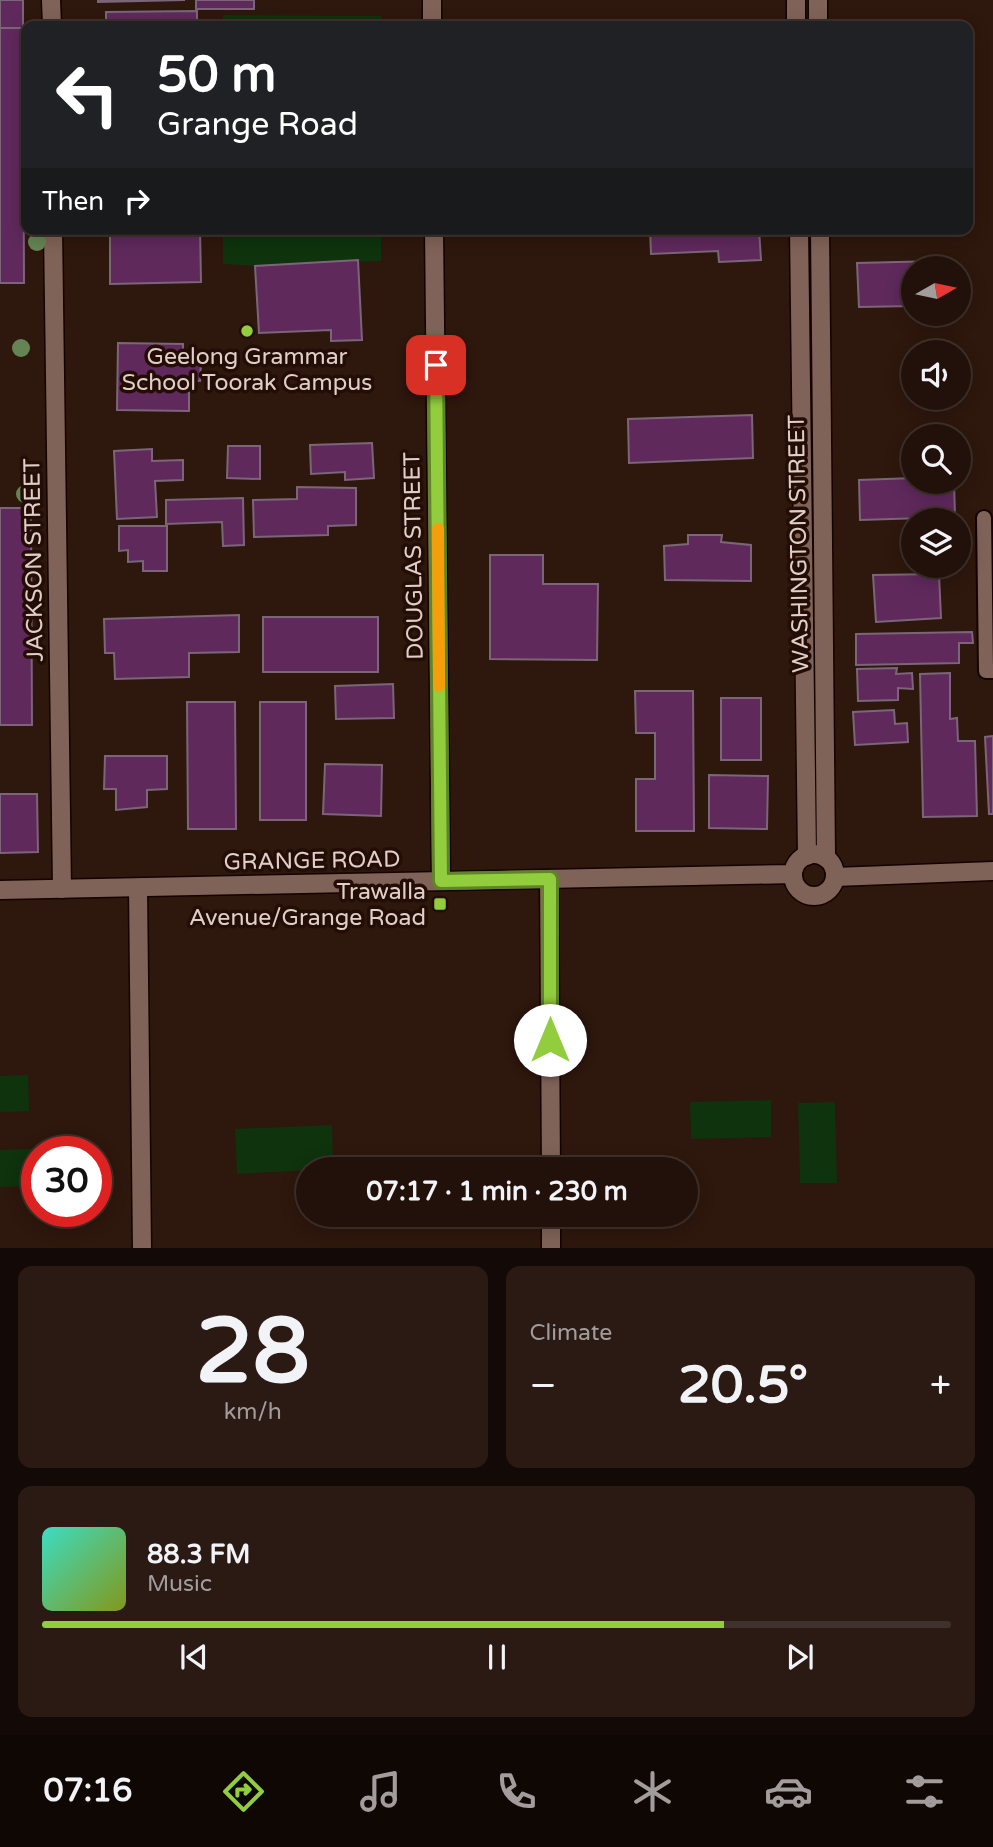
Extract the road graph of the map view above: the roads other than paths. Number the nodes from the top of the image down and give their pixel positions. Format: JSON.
{"nodes":[{"id":1,"x":51,"y":0,"type":"edge"},
{"id":2,"x":432,"y":0,"type":"edge"},
{"id":3,"x":796,"y":0,"type":"edge"},
{"id":4,"x":818,"y":0,"type":"edge"},
{"id":5,"x":52,"y":21,"type":"edge"},
{"id":6,"x":432,"y":21,"type":"edge"},
{"id":7,"x":796,"y":21,"type":"edge"},
{"id":8,"x":818,"y":21,"type":"edge"},
{"id":9,"x":53,"y":235,"type":"edge"},
{"id":10,"x":435,"y":235,"type":"edge"},
{"id":11,"x":799,"y":235,"type":"edge"},
{"id":12,"x":820,"y":235,"type":"edge"},
{"id":13,"x":984,"y":518,"type":"dead end"},
{"id":14,"x":993,"y":671,"type":"edge"},
{"id":15,"x":807,"y":856,"type":"junction"},
{"id":16,"x":826,"y":858,"type":"junction"},
{"id":17,"x":993,"y":871,"type":"edge"},
{"id":18,"x":793,"y":874,"type":"junction"},
{"id":19,"x":835,"y":877,"type":"junction"},
{"id":20,"x":550,"y":879,"type":"junction"},
{"id":21,"x":441,"y":881,"type":"junction"},
{"id":22,"x":138,"y":888,"type":"junction"},
{"id":23,"x":0,"y":890,"type":"edge"},
{"id":24,"x":62,"y":890,"type":"junction"},
{"id":25,"x":551,"y":1157,"type":"edge"},
{"id":26,"x":551,"y":1227,"type":"edge"},
{"id":27,"x":142,"y":1248,"type":"edge"},
{"id":28,"x":551,"y":1248,"type":"edge"}],
"edges":[{"from":1,"to":5,"type":"street"},
{"from":2,"to":6,"type":"street"},
{"from":3,"to":7,"type":"street"},
{"from":4,"to":8,"type":"street"},
{"from":9,"to":24,"type":"street","name":"JACKSON STREET"},
{"from":10,"to":21,"type":"street","name":"DOUGLAS STREET"},
{"from":11,"to":15,"type":"street","name":"WASHINGTON STREET"},
{"from":12,"to":16,"type":"street","name":"WASHINGTON STREET"},
{"from":13,"to":14,"type":"lane"},
{"from":15,"to":16,"type":"street"},
{"from":15,"to":18,"type":"street"},
{"from":16,"to":19,"type":"street"},
{"from":17,"to":19,"type":"street"},
{"from":18,"to":19,"type":"street"},
{"from":18,"to":20,"type":"street","name":"GRANGE ROAD"},
{"from":20,"to":21,"type":"street","name":"GRANGE ROAD"},
{"from":20,"to":25,"type":"street"},
{"from":21,"to":22,"type":"street","name":"GRANGE ROAD"},
{"from":22,"to":24,"type":"street","name":"GRANGE ROAD"},
{"from":22,"to":27,"type":"street"},
{"from":23,"to":24,"type":"street","name":"GRANGE ROAD"},
{"from":26,"to":28,"type":"street"}]}
